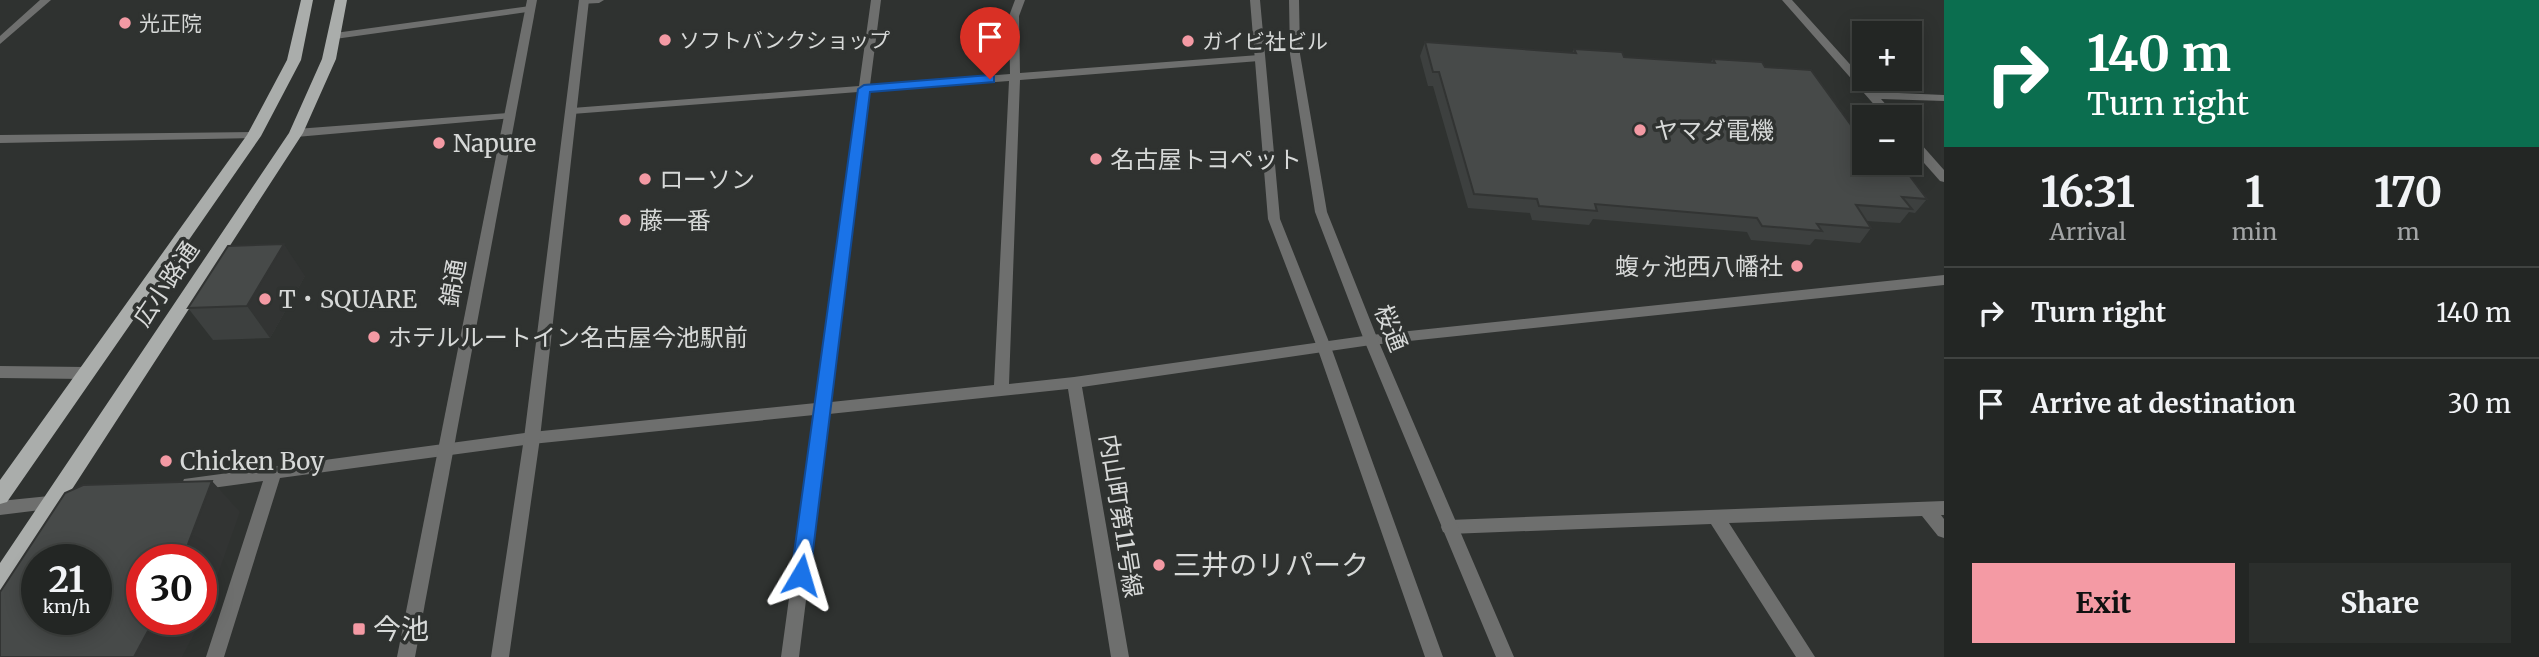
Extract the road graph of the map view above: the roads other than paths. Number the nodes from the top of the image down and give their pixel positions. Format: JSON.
{"nodes":[{"id":1,"x":46,"y":0,"type":"edge"},
{"id":2,"x":307,"y":0,"type":"edge"},
{"id":3,"x":341,"y":0,"type":"edge"},
{"id":4,"x":876,"y":0,"type":"edge"},
{"id":5,"x":1020,"y":0,"type":"edge"},
{"id":6,"x":1255,"y":0,"type":"edge"},
{"id":7,"x":1294,"y":0,"type":"edge"},
{"id":8,"x":1787,"y":0,"type":"edge"},
{"id":9,"x":589,"y":1,"type":"edge"},
{"id":10,"x":531,"y":5,"type":"edge"},
{"id":11,"x":335,"y":36,"type":"junction"},
{"id":12,"x":0,"y":41,"type":"edge"},
{"id":13,"x":1259,"y":58,"type":"junction"},
{"id":14,"x":1015,"y":77,"type":"junction"},
{"id":15,"x":864,"y":89,"type":"junction"},
{"id":16,"x":1872,"y":95,"type":"junction"},
{"id":17,"x":1944,"y":98,"type":"edge"},
{"id":18,"x":1881,"y":105,"type":"edge"},
{"id":19,"x":572,"y":111,"type":"junction"},
{"id":20,"x":508,"y":116,"type":"junction"},
{"id":21,"x":296,"y":134,"type":"junction"},
{"id":22,"x":254,"y":136,"type":"junction"},
{"id":23,"x":0,"y":139,"type":"edge"},
{"id":24,"x":1922,"y":153,"type":"edge"},
{"id":25,"x":1944,"y":178,"type":"edge"},
{"id":26,"x":1944,"y":280,"type":"edge"},
{"id":27,"x":1371,"y":340,"type":"junction"},
{"id":28,"x":1324,"y":347,"type":"junction"},
{"id":29,"x":0,"y":372,"type":"edge"},
{"id":30,"x":85,"y":373,"type":"junction"},
{"id":31,"x":1074,"y":383,"type":"junction"},
{"id":32,"x":1001,"y":391,"type":"junction"},
{"id":33,"x":822,"y":410,"type":"junction"},
{"id":34,"x":532,"y":439,"type":"junction"},
{"id":35,"x":448,"y":448,"type":"junction"},
{"id":36,"x":274,"y":472,"type":"junction"},
{"id":37,"x":178,"y":485,"type":"edge"},
{"id":38,"x":0,"y":496,"type":"edge"},
{"id":39,"x":73,"y":500,"type":"edge"},
{"id":40,"x":51,"y":503,"type":"junction"},
{"id":41,"x":0,"y":508,"type":"edge"},
{"id":42,"x":1944,"y":508,"type":"edge"},
{"id":43,"x":1926,"y":509,"type":"junction"},
{"id":44,"x":1716,"y":517,"type":"junction"},
{"id":45,"x":1449,"y":527,"type":"junction"},
{"id":46,"x":1944,"y":531,"type":"edge"},
{"id":47,"x":0,"y":581,"type":"edge"},
{"id":48,"x":215,"y":657,"type":"edge"},
{"id":49,"x":406,"y":657,"type":"edge"},
{"id":50,"x":499,"y":657,"type":"edge"},
{"id":51,"x":790,"y":657,"type":"edge"},
{"id":52,"x":1120,"y":657,"type":"edge"},
{"id":53,"x":1434,"y":657,"type":"edge"},
{"id":54,"x":1505,"y":657,"type":"edge"},
{"id":55,"x":1806,"y":657,"type":"edge"}],
"edges":[{"from":1,"to":12,"type":"street"},
{"from":2,"to":22,"type":"main road","name":"広小路通"},
{"from":3,"to":11,"type":"main road","name":"広小路通"},
{"from":4,"to":15,"type":"street"},
{"from":5,"to":14,"type":"street"},
{"from":6,"to":13,"type":"street"},
{"from":7,"to":27,"type":"street","name":"桜通"},
{"from":8,"to":16,"type":"street"},
{"from":9,"to":19,"type":"street"},
{"from":10,"to":11,"type":"street"},
{"from":10,"to":20,"type":"street","name":"錦通"},
{"from":11,"to":21,"type":"main road","name":"広小路通"},
{"from":13,"to":14,"type":"street"},
{"from":13,"to":28,"type":"street"},
{"from":14,"to":15,"type":"street"},
{"from":14,"to":32,"type":"street"},
{"from":15,"to":19,"type":"street"},
{"from":15,"to":33,"type":"street"},
{"from":16,"to":17,"type":"street"},
{"from":16,"to":18,"type":"street"},
{"from":19,"to":34,"type":"street"},
{"from":20,"to":21,"type":"street"},
{"from":20,"to":35,"type":"street","name":"錦通"},
{"from":21,"to":40,"type":"main road","name":"広小路通"},
{"from":22,"to":23,"type":"street"},
{"from":22,"to":30,"type":"main road","name":"広小路通"},
{"from":24,"to":25,"type":"street"},
{"from":26,"to":27,"type":"street"},
{"from":27,"to":28,"type":"street"},
{"from":27,"to":45,"type":"street","name":"桜通"},
{"from":28,"to":31,"type":"street"},
{"from":28,"to":53,"type":"street"},
{"from":29,"to":30,"type":"street"},
{"from":30,"to":38,"type":"main road","name":"広小路通"},
{"from":31,"to":32,"type":"street"},
{"from":31,"to":52,"type":"street","name":"内山町第11号線"},
{"from":32,"to":33,"type":"street"},
{"from":33,"to":34,"type":"street"},
{"from":33,"to":51,"type":"street"},
{"from":34,"to":35,"type":"street"},
{"from":34,"to":50,"type":"street"},
{"from":35,"to":36,"type":"street"},
{"from":35,"to":49,"type":"street","name":"錦通"},
{"from":36,"to":37,"type":"street"},
{"from":36,"to":48,"type":"street"},
{"from":39,"to":40,"type":"street"},
{"from":40,"to":41,"type":"street"},
{"from":40,"to":47,"type":"main road","name":"広小路通"},
{"from":42,"to":43,"type":"street"},
{"from":43,"to":44,"type":"street"},
{"from":43,"to":46,"type":"street"},
{"from":44,"to":45,"type":"street"},
{"from":44,"to":55,"type":"street"},
{"from":45,"to":54,"type":"street","name":"桜通"}]}
